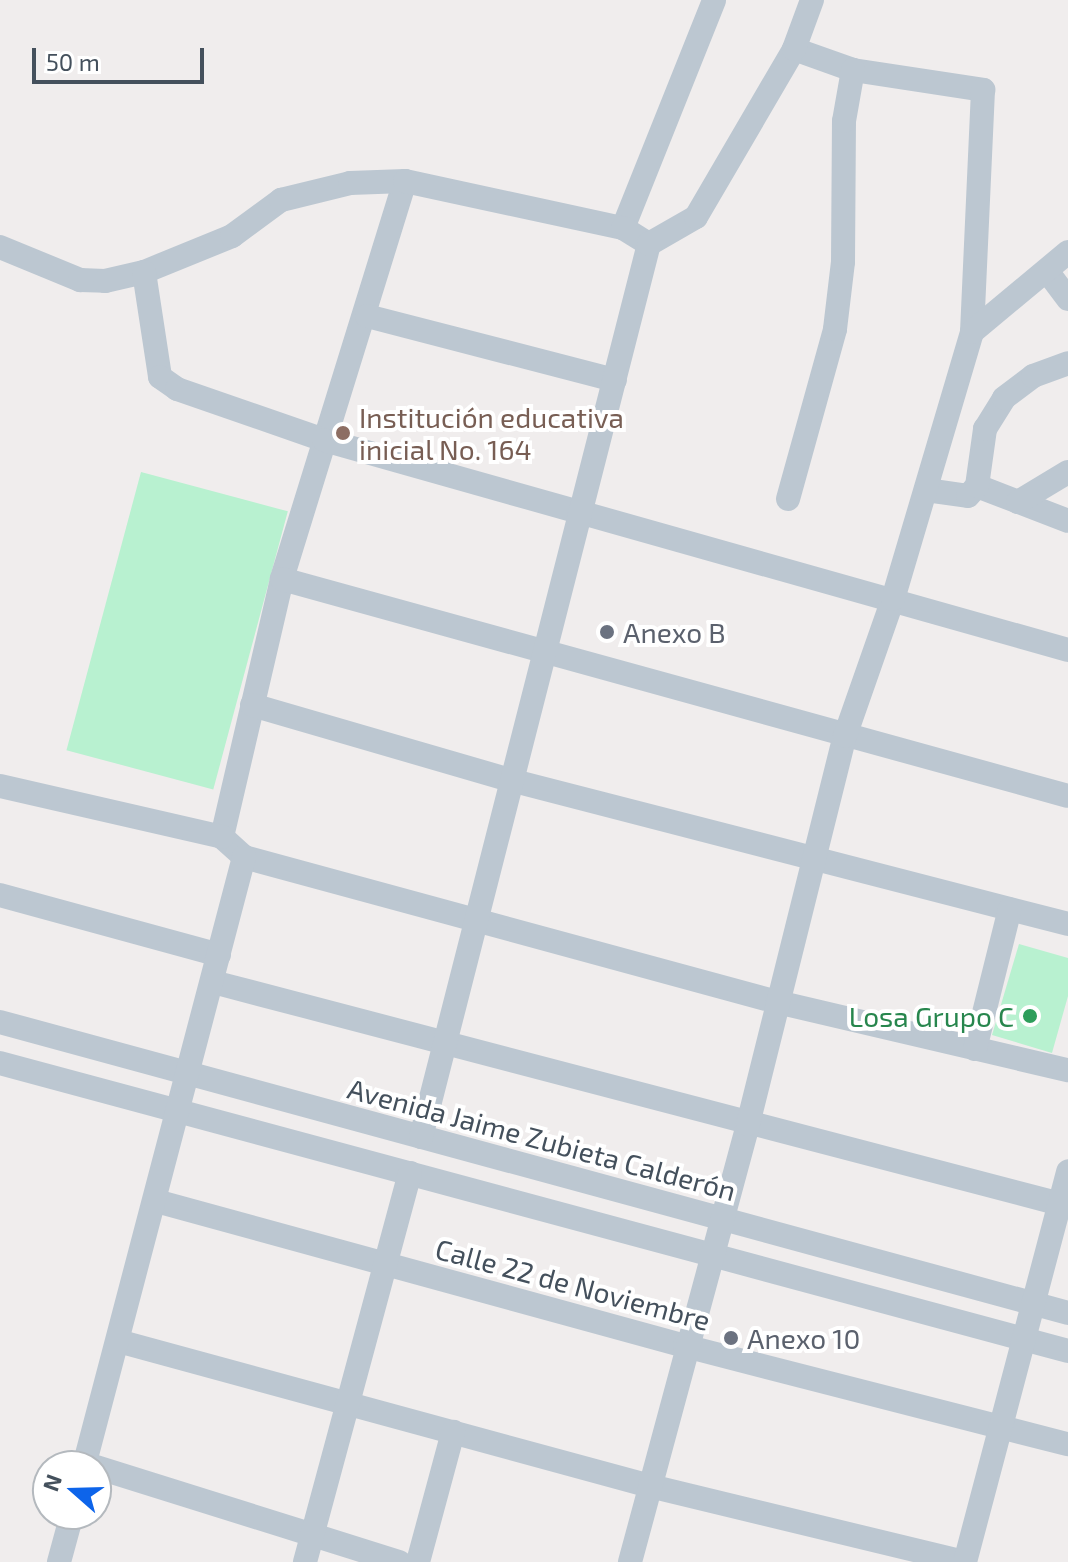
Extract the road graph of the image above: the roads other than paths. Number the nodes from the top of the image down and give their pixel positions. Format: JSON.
{"nodes":[{"id":1,"x":714,"y":0,"type":"edge"},
{"id":2,"x":812,"y":0,"type":"edge"},
{"id":3,"x":794,"y":49,"type":"junction"},
{"id":4,"x":853,"y":70,"type":"junction"},
{"id":5,"x":405,"y":181,"type":"junction"},
{"id":6,"x":623,"y":228,"type":"junction"},
{"id":7,"x":649,"y":244,"type":"junction"},
{"id":8,"x":0,"y":247,"type":"edge"},
{"id":9,"x":1068,"y":252,"type":"edge"},
{"id":10,"x":1047,"y":271,"type":"junction"},
{"id":11,"x":144,"y":272,"type":"junction"},
{"id":12,"x":1068,"y":299,"type":"edge"},
{"id":13,"x":367,"y":316,"type":"junction"},
{"id":14,"x":972,"y":332,"type":"junction"},
{"id":15,"x":1068,"y":363,"type":"edge"},
{"id":16,"x":615,"y":380,"type":"junction"},
{"id":17,"x":324,"y":440,"type":"junction"},
{"id":18,"x":1068,"y":472,"type":"edge"},
{"id":19,"x":977,"y":486,"type":"junction"},
{"id":20,"x":926,"y":490,"type":"junction"},
{"id":21,"x":788,"y":499,"type":"dead end"},
{"id":22,"x":1018,"y":502,"type":"junction"},
{"id":23,"x":581,"y":514,"type":"junction"},
{"id":24,"x":1068,"y":521,"type":"edge"},
{"id":25,"x":282,"y":579,"type":"junction"},
{"id":26,"x":893,"y":599,"type":"junction"},
{"id":27,"x":544,"y":650,"type":"junction"},
{"id":28,"x":1068,"y":650,"type":"edge"},
{"id":29,"x":252,"y":705,"type":"junction"},
{"id":30,"x":845,"y":736,"type":"junction"},
{"id":31,"x":514,"y":781,"type":"junction"},
{"id":32,"x":0,"y":786,"type":"edge"},
{"id":33,"x":1068,"y":796,"type":"edge"},
{"id":34,"x":222,"y":837,"type":"junction"},
{"id":35,"x":244,"y":857,"type":"junction"},
{"id":36,"x":813,"y":860,"type":"junction"},
{"id":37,"x":0,"y":895,"type":"edge"},
{"id":38,"x":1010,"y":909,"type":"junction"},
{"id":39,"x":476,"y":921,"type":"junction"},
{"id":40,"x":1068,"y":924,"type":"edge"},
{"id":41,"x":219,"y":955,"type":"junction"},
{"id":42,"x":213,"y":982,"type":"junction"},
{"id":43,"x":777,"y":1002,"type":"junction"},
{"id":44,"x":0,"y":1022,"type":"edge"},
{"id":45,"x":445,"y":1042,"type":"junction"},
{"id":46,"x":975,"y":1049,"type":"junction"},
{"id":47,"x":0,"y":1063,"type":"edge"},
{"id":48,"x":1068,"y":1070,"type":"edge"},
{"id":49,"x":188,"y":1073,"type":"junction"},
{"id":50,"x":179,"y":1110,"type":"junction"},
{"id":51,"x":748,"y":1124,"type":"junction"},
{"id":52,"x":421,"y":1137,"type":"junction"},
{"id":53,"x":1068,"y":1171,"type":"edge"},
{"id":54,"x":410,"y":1173,"type":"junction"},
{"id":55,"x":156,"y":1201,"type":"junction"},
{"id":56,"x":1064,"y":1204,"type":"edge"},
{"id":57,"x":720,"y":1219,"type":"junction"},
{"id":58,"x":710,"y":1255,"type":"junction"},
{"id":59,"x":386,"y":1264,"type":"junction"},
{"id":60,"x":1031,"y":1303,"type":"junction"},
{"id":61,"x":1068,"y":1313,"type":"edge"},
{"id":62,"x":1022,"y":1338,"type":"junction"},
{"id":63,"x":118,"y":1341,"type":"junction"},
{"id":64,"x":685,"y":1346,"type":"junction"},
{"id":65,"x":1068,"y":1351,"type":"edge"},
{"id":66,"x":348,"y":1403,"type":"junction"},
{"id":67,"x":1000,"y":1425,"type":"junction"},
{"id":68,"x":453,"y":1432,"type":"junction"},
{"id":69,"x":1068,"y":1444,"type":"edge"},
{"id":70,"x":93,"y":1450,"type":"edge"},
{"id":71,"x":112,"y":1473,"type":"edge"},
{"id":72,"x":650,"y":1486,"type":"junction"},
{"id":73,"x":68,"y":1530,"type":"edge"},
{"id":74,"x":312,"y":1538,"type":"junction"},
{"id":75,"x":59,"y":1562,"type":"edge"},
{"id":76,"x":305,"y":1562,"type":"edge"},
{"id":77,"x":400,"y":1562,"type":"edge"},
{"id":78,"x":418,"y":1562,"type":"edge"},
{"id":79,"x":630,"y":1562,"type":"edge"},
{"id":80,"x":964,"y":1562,"type":"edge"}],
"edges":[{"from":1,"to":6,"type":"street"},
{"from":2,"to":3,"type":"street"},
{"from":3,"to":4,"type":"street"},
{"from":3,"to":7,"type":"street"},
{"from":4,"to":14,"type":"street"},
{"from":4,"to":21,"type":"street"},
{"from":5,"to":6,"type":"street"},
{"from":5,"to":11,"type":"street"},
{"from":5,"to":13,"type":"street"},
{"from":6,"to":7,"type":"street"},
{"from":7,"to":16,"type":"street"},
{"from":8,"to":11,"type":"street"},
{"from":9,"to":10,"type":"street"},
{"from":10,"to":12,"type":"street"},
{"from":10,"to":14,"type":"street"},
{"from":11,"to":17,"type":"street"},
{"from":13,"to":16,"type":"street"},
{"from":13,"to":17,"type":"street"},
{"from":14,"to":20,"type":"street"},
{"from":15,"to":19,"type":"street"},
{"from":16,"to":23,"type":"street"},
{"from":17,"to":23,"type":"street"},
{"from":17,"to":25,"type":"street"},
{"from":18,"to":22,"type":"street"},
{"from":19,"to":20,"type":"street"},
{"from":19,"to":22,"type":"street"},
{"from":20,"to":26,"type":"street"},
{"from":22,"to":24,"type":"street"},
{"from":23,"to":26,"type":"street"},
{"from":23,"to":27,"type":"street"},
{"from":25,"to":27,"type":"street"},
{"from":25,"to":29,"type":"street"},
{"from":26,"to":28,"type":"street"},
{"from":26,"to":30,"type":"street"},
{"from":27,"to":30,"type":"street"},
{"from":27,"to":31,"type":"street"},
{"from":29,"to":31,"type":"street"},
{"from":29,"to":34,"type":"street"},
{"from":30,"to":33,"type":"street"},
{"from":30,"to":36,"type":"street"},
{"from":31,"to":36,"type":"street"},
{"from":31,"to":39,"type":"street"},
{"from":32,"to":34,"type":"street"},
{"from":34,"to":35,"type":"street"},
{"from":35,"to":39,"type":"street"},
{"from":35,"to":41,"type":"street"},
{"from":36,"to":38,"type":"street"},
{"from":36,"to":43,"type":"street"},
{"from":37,"to":41,"type":"street"},
{"from":38,"to":40,"type":"street"},
{"from":38,"to":46,"type":"street"},
{"from":39,"to":43,"type":"street"},
{"from":39,"to":45,"type":"street"},
{"from":41,"to":42,"type":"street"},
{"from":42,"to":45,"type":"street"},
{"from":42,"to":49,"type":"street"},
{"from":43,"to":46,"type":"street"},
{"from":43,"to":51,"type":"street"},
{"from":44,"to":49,"type":"street","name":"Avenida Jaime Zubieta Calderón"},
{"from":45,"to":51,"type":"street"},
{"from":45,"to":52,"type":"street"},
{"from":46,"to":48,"type":"street"},
{"from":47,"to":50,"type":"street"},
{"from":49,"to":50,"type":"street"},
{"from":49,"to":52,"type":"street","name":"Avenida Jaime Zubieta Calderón"},
{"from":50,"to":54,"type":"street"},
{"from":50,"to":55,"type":"street"},
{"from":51,"to":56,"type":"street"},
{"from":51,"to":57,"type":"street"},
{"from":52,"to":57,"type":"street","name":"Avenida Jaime Zubieta Calderón"},
{"from":53,"to":56,"type":"street"},
{"from":54,"to":58,"type":"street"},
{"from":54,"to":59,"type":"street"},
{"from":55,"to":59,"type":"street","name":"Calle 22 de Noviembre"},
{"from":55,"to":63,"type":"street"},
{"from":56,"to":60,"type":"street"},
{"from":57,"to":58,"type":"street"},
{"from":57,"to":60,"type":"street","name":"Avenida Jaime Zubieta Calderón"},
{"from":58,"to":62,"type":"street"},
{"from":58,"to":64,"type":"street"},
{"from":59,"to":64,"type":"street","name":"Calle 22 de Noviembre"},
{"from":59,"to":66,"type":"street"},
{"from":60,"to":61,"type":"street","name":"Avenida Jaime Zubieta Calderón"},
{"from":60,"to":62,"type":"street"},
{"from":62,"to":65,"type":"street"},
{"from":62,"to":67,"type":"street"},
{"from":63,"to":66,"type":"street"},
{"from":63,"to":70,"type":"street"},
{"from":64,"to":67,"type":"street","name":"Calle 22 de Noviembre"},
{"from":64,"to":72,"type":"street"},
{"from":66,"to":68,"type":"street"},
{"from":66,"to":74,"type":"street"},
{"from":67,"to":69,"type":"street","name":"Calle 22 de Noviembre"},
{"from":67,"to":80,"type":"street"},
{"from":68,"to":72,"type":"street"},
{"from":68,"to":78,"type":"street"},
{"from":71,"to":74,"type":"street"},
{"from":72,"to":79,"type":"street"},
{"from":72,"to":80,"type":"street"},
{"from":73,"to":75,"type":"street"},
{"from":74,"to":76,"type":"street"},
{"from":74,"to":77,"type":"street"}]}
